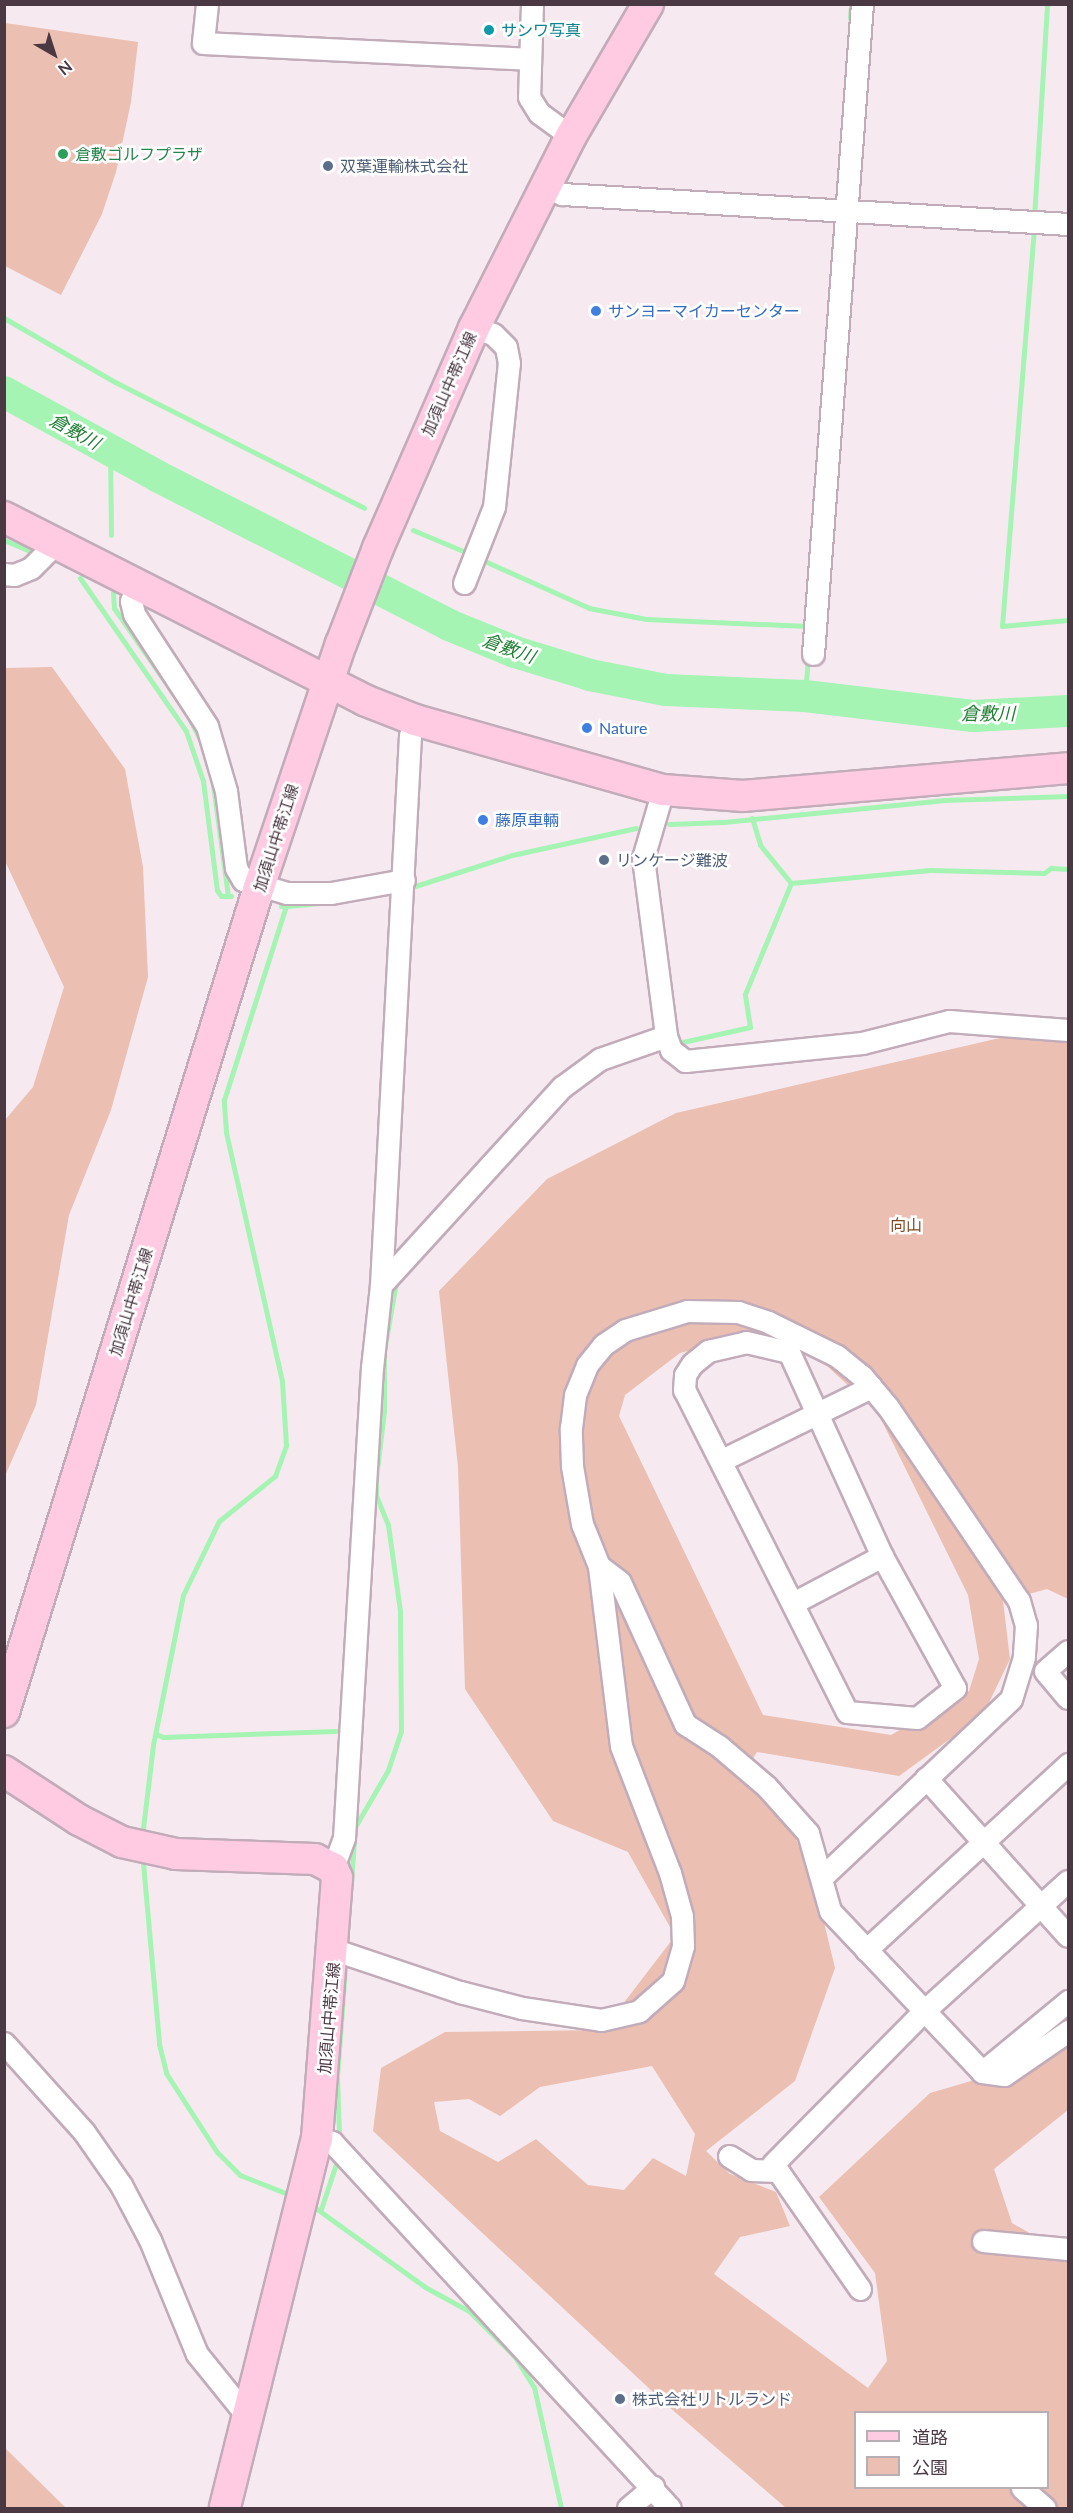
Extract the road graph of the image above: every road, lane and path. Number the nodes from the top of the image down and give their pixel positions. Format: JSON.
{"nodes":[{"id":1,"x":207,"y":4,"type":"edge"},
{"id":2,"x":532,"y":4,"type":"edge"},
{"id":3,"x":648,"y":4,"type":"edge"},
{"id":4,"x":862,"y":4,"type":"edge"},
{"id":5,"x":527,"y":59,"type":"junction"},
{"id":6,"x":571,"y":136,"type":"junction"},
{"id":7,"x":546,"y":186,"type":"junction"},
{"id":8,"x":840,"y":210,"type":"junction"},
{"id":9,"x":1068,"y":224,"type":"edge"},
{"id":10,"x":474,"y":328,"type":"junction"},
{"id":11,"x":4,"y":518,"type":"edge"},
{"id":12,"x":56,"y":543,"type":"junction"},
{"id":13,"x":471,"y":567,"type":"dead end"},
{"id":14,"x":4,"y":574,"type":"edge"},
{"id":15,"x":137,"y":586,"type":"junction"},
{"id":16,"x":813,"y":654,"type":"dead end"},
{"id":17,"x":327,"y":682,"type":"junction"},
{"id":18,"x":415,"y":720,"type":"junction"},
{"id":19,"x":1068,"y":768,"type":"edge"},
{"id":20,"x":663,"y":790,"type":"junction"},
{"id":21,"x":260,"y":887,"type":"junction"},
{"id":22,"x":403,"y":887,"type":"junction"},
{"id":23,"x":1068,"y":1030,"type":"edge"},
{"id":24,"x":666,"y":1036,"type":"junction"},
{"id":25,"x":381,"y":1285,"type":"junction"},
{"id":26,"x":871,"y":1387,"type":"junction"},
{"id":27,"x":815,"y":1414,"type":"junction"},
{"id":28,"x":722,"y":1460,"type":"junction"},
{"id":29,"x":882,"y":1556,"type":"junction"},
{"id":30,"x":599,"y":1566,"type":"junction"},
{"id":31,"x":793,"y":1603,"type":"junction"},
{"id":32,"x":1068,"y":1651,"type":"edge"},
{"id":33,"x":1045,"y":1671,"type":"junction"},
{"id":34,"x":1068,"y":1698,"type":"edge"},
{"id":35,"x":1011,"y":1699,"type":"junction"},
{"id":36,"x":4,"y":1712,"type":"edge"},
{"id":37,"x":1068,"y":1764,"type":"edge"},
{"id":38,"x":4,"y":1771,"type":"edge"},
{"id":39,"x":926,"y":1778,"type":"junction"},
{"id":40,"x":985,"y":1841,"type":"junction"},
{"id":41,"x":333,"y":1868,"type":"junction"},
{"id":42,"x":822,"y":1877,"type":"junction"},
{"id":43,"x":1068,"y":1881,"type":"edge"},
{"id":44,"x":1043,"y":1907,"type":"junction"},
{"id":45,"x":1068,"y":1936,"type":"edge"},
{"id":46,"x":335,"y":1950,"type":"junction"},
{"id":47,"x":866,"y":1950,"type":"junction"},
{"id":48,"x":1068,"y":2001,"type":"edge"},
{"id":49,"x":924,"y":2011,"type":"junction"},
{"id":50,"x":1068,"y":2031,"type":"edge"},
{"id":51,"x":4,"y":2043,"type":"edge"},
{"id":52,"x":982,"y":2072,"type":"junction"},
{"id":53,"x":317,"y":2138,"type":"junction"},
{"id":54,"x":729,"y":2156,"type":"dead end"},
{"id":55,"x":778,"y":2171,"type":"junction"},
{"id":56,"x":983,"y":2241,"type":"dead end"},
{"id":57,"x":1068,"y":2249,"type":"edge"},
{"id":58,"x":860,"y":2289,"type":"dead end"},
{"id":59,"x":247,"y":2416,"type":"junction"},
{"id":60,"x":653,"y":2487,"type":"junction"},
{"id":61,"x":1024,"y":2489,"type":"edge"},
{"id":62,"x":225,"y":2508,"type":"edge"},
{"id":63,"x":628,"y":2508,"type":"edge"},
{"id":64,"x":670,"y":2508,"type":"edge"},
{"id":65,"x":1045,"y":2508,"type":"edge"}],
"edges":[{"from":1,"to":5,"type":"street"},
{"from":2,"to":5,"type":"street"},
{"from":3,"to":6,"type":"main road","name":"加須山中帯江線"},
{"from":4,"to":8,"type":"street"},
{"from":5,"to":6,"type":"street"},
{"from":6,"to":7,"type":"main road","name":"加須山中帯江線"},
{"from":7,"to":8,"type":"street"},
{"from":7,"to":10,"type":"main road","name":"加須山中帯江線"},
{"from":8,"to":9,"type":"street"},
{"from":8,"to":16,"type":"street"},
{"from":10,"to":13,"type":"street"},
{"from":10,"to":17,"type":"main road","name":"加須山中帯江線"},
{"from":11,"to":12,"type":"main road"},
{"from":12,"to":14,"type":"street"},
{"from":12,"to":15,"type":"main road"},
{"from":15,"to":17,"type":"main road"},
{"from":15,"to":21,"type":"street"},
{"from":17,"to":18,"type":"main road"},
{"from":17,"to":21,"type":"main road","name":"加須山中帯江線"},
{"from":18,"to":20,"type":"main road"},
{"from":18,"to":22,"type":"street"},
{"from":19,"to":20,"type":"main road"},
{"from":20,"to":24,"type":"street"},
{"from":21,"to":22,"type":"street"},
{"from":21,"to":36,"type":"main road","name":"加須山中帯江線"},
{"from":22,"to":25,"type":"street"},
{"from":23,"to":24,"type":"street"},
{"from":24,"to":25,"type":"street"},
{"from":25,"to":41,"type":"street"},
{"from":26,"to":27,"type":"street"},
{"from":26,"to":30,"type":"street"},
{"from":26,"to":35,"type":"street"},
{"from":27,"to":28,"type":"street"},
{"from":27,"to":28,"type":"street"},
{"from":27,"to":29,"type":"street"},
{"from":28,"to":31,"type":"street"},
{"from":29,"to":31,"type":"street"},
{"from":29,"to":31,"type":"street"},
{"from":30,"to":42,"type":"street"},
{"from":30,"to":46,"type":"street"},
{"from":32,"to":33,"type":"street"},
{"from":33,"to":34,"type":"street"},
{"from":33,"to":35,"type":"street"},
{"from":35,"to":39,"type":"street"},
{"from":37,"to":40,"type":"street"},
{"from":38,"to":41,"type":"main road"},
{"from":39,"to":40,"type":"street"},
{"from":39,"to":42,"type":"street"},
{"from":40,"to":44,"type":"street"},
{"from":40,"to":47,"type":"street"},
{"from":41,"to":46,"type":"main road","name":"加須山中帯江線"},
{"from":42,"to":47,"type":"street"},
{"from":43,"to":44,"type":"street"},
{"from":44,"to":45,"type":"street"},
{"from":44,"to":49,"type":"street"},
{"from":46,"to":53,"type":"main road","name":"加須山中帯江線"},
{"from":47,"to":49,"type":"street"},
{"from":48,"to":52,"type":"street"},
{"from":49,"to":52,"type":"street"},
{"from":49,"to":55,"type":"street"},
{"from":50,"to":52,"type":"street"},
{"from":51,"to":59,"type":"street"},
{"from":53,"to":59,"type":"main road","name":"加須山中帯江線"},
{"from":53,"to":60,"type":"street"},
{"from":54,"to":55,"type":"street"},
{"from":55,"to":58,"type":"street"},
{"from":56,"to":57,"type":"street"},
{"from":59,"to":62,"type":"main road","name":"加須山中帯江線"},
{"from":60,"to":63,"type":"street"},
{"from":60,"to":64,"type":"street"},
{"from":61,"to":65,"type":"street"}]}
